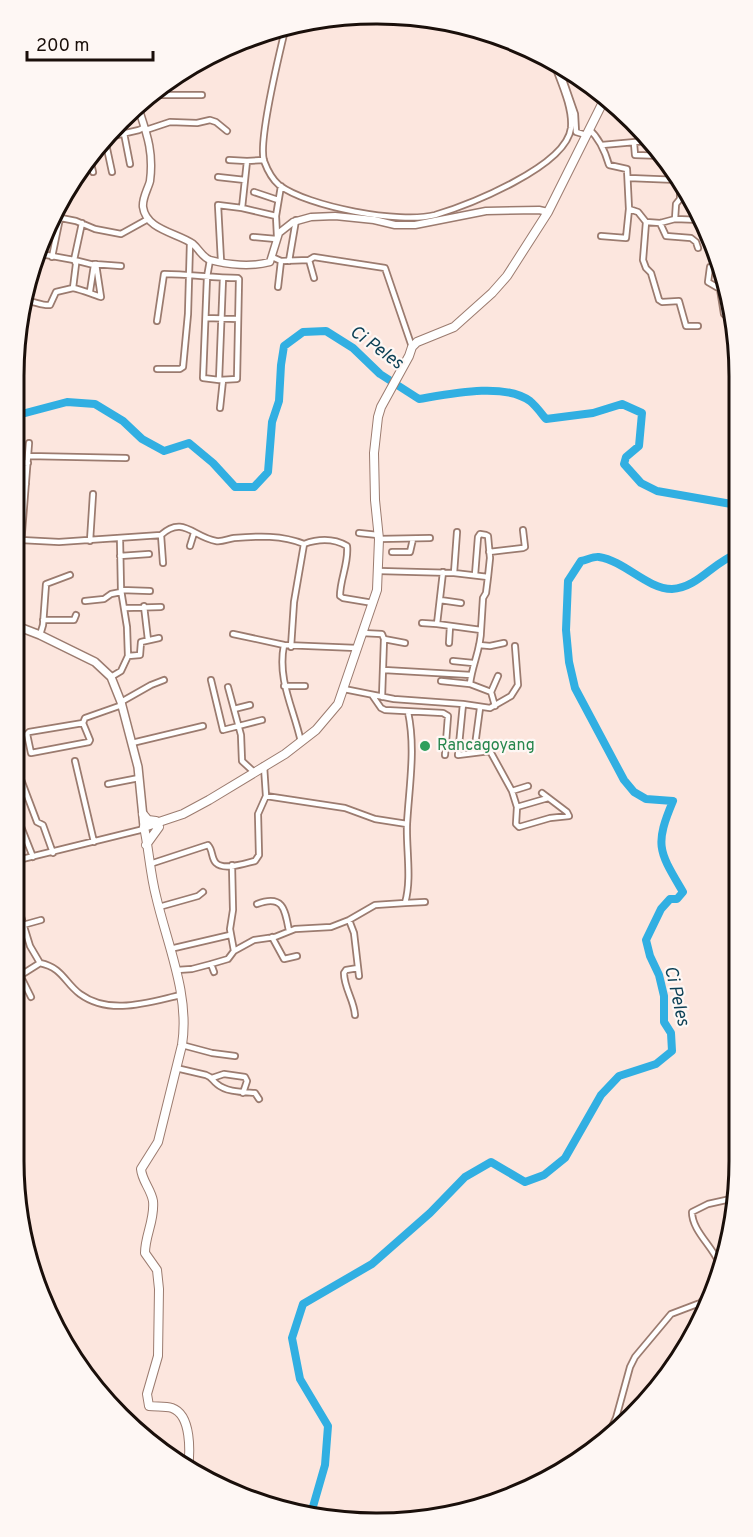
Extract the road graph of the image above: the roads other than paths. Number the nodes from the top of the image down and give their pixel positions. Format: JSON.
{"nodes":[{"id":1,"x":284,"y":36,"type":"edge"},
{"id":2,"x":558,"y":74,"type":"edge"},
{"id":3,"x":560,"y":76,"type":"edge"},
{"id":4,"x":168,"y":94,"type":"edge"},
{"id":5,"x":202,"y":95,"type":"dead end"},
{"id":6,"x":602,"y":105,"type":"edge"},
{"id":7,"x":140,"y":114,"type":"edge"},
{"id":8,"x":146,"y":128,"type":"junction"},
{"id":9,"x":227,"y":131,"type":"dead end"},
{"id":10,"x":588,"y":132,"type":"junction"},
{"id":11,"x":124,"y":133,"type":"junction"},
{"id":12,"x":120,"y":134,"type":"edge"},
{"id":13,"x":634,"y":142,"type":"junction"},
{"id":14,"x":640,"y":142,"type":"edge"},
{"id":15,"x":602,"y":144,"type":"junction"},
{"id":16,"x":107,"y":149,"type":"edge"},
{"id":17,"x":651,"y":156,"type":"edge"},
{"id":18,"x":229,"y":160,"type":"dead end"},
{"id":19,"x":264,"y":160,"type":"junction"},
{"id":20,"x":247,"y":161,"type":"junction"},
{"id":21,"x":130,"y":164,"type":"dead end"},
{"id":22,"x":92,"y":169,"type":"edge"},
{"id":23,"x":93,"y":172,"type":"dead end"},
{"id":24,"x":112,"y":172,"type":"dead end"},
{"id":25,"x":218,"y":177,"type":"dead end"},
{"id":26,"x":629,"y":178,"type":"junction"},
{"id":27,"x":245,"y":180,"type":"junction"},
{"id":28,"x":670,"y":180,"type":"edge"},
{"id":29,"x":281,"y":186,"type":"junction"},
{"id":30,"x":254,"y":192,"type":"dead end"},
{"id":31,"x":680,"y":199,"type":"edge"},
{"id":32,"x":278,"y":200,"type":"junction"},
{"id":33,"x":242,"y":208,"type":"junction"},
{"id":34,"x":629,"y":209,"type":"junction"},
{"id":35,"x":548,"y":212,"type":"junction"},
{"id":36,"x":276,"y":216,"type":"junction"},
{"id":37,"x":61,"y":218,"type":"edge"},
{"id":38,"x":148,"y":219,"type":"junction"},
{"id":39,"x":675,"y":219,"type":"junction"},
{"id":40,"x":692,"y":219,"type":"edge"},
{"id":41,"x":296,"y":220,"type":"junction"},
{"id":42,"x":646,"y":222,"type":"junction"},
{"id":43,"x":82,"y":223,"type":"junction"},
{"id":44,"x":660,"y":223,"type":"junction"},
{"id":45,"x":59,"y":224,"type":"edge"},
{"id":46,"x":601,"y":236,"type":"dead end"},
{"id":47,"x":253,"y":237,"type":"dead end"},
{"id":48,"x":276,"y":238,"type":"junction"},
{"id":49,"x":190,"y":243,"type":"junction"},
{"id":50,"x":698,"y":248,"type":"dead end"},
{"id":51,"x":46,"y":255,"type":"edge"},
{"id":52,"x":52,"y":257,"type":"junction"},
{"id":53,"x":272,"y":257,"type":"junction"},
{"id":54,"x":74,"y":260,"type":"junction"},
{"id":55,"x":210,"y":260,"type":"junction"},
{"id":56,"x":309,"y":260,"type":"junction"},
{"id":57,"x":221,"y":261,"type":"junction"},
{"id":58,"x":281,"y":261,"type":"junction"},
{"id":59,"x":289,"y":261,"type":"junction"},
{"id":60,"x":95,"y":264,"type":"junction"},
{"id":61,"x":121,"y":266,"type":"dead end"},
{"id":62,"x":710,"y":267,"type":"dead end"},
{"id":63,"x":189,"y":276,"type":"junction"},
{"id":64,"x":207,"y":276,"type":"junction"},
{"id":65,"x":223,"y":278,"type":"junction"},
{"id":66,"x":314,"y":278,"type":"dead end"},
{"id":67,"x":278,"y":287,"type":"dead end"},
{"id":68,"x":73,"y":288,"type":"junction"},
{"id":69,"x":718,"y":288,"type":"edge"},
{"id":70,"x":88,"y":292,"type":"junction"},
{"id":71,"x":32,"y":301,"type":"edge"},
{"id":72,"x":206,"y":318,"type":"junction"},
{"id":73,"x":223,"y":318,"type":"junction"},
{"id":74,"x":238,"y":319,"type":"junction"},
{"id":75,"x":157,"y":321,"type":"dead end"},
{"id":76,"x":698,"y":326,"type":"dead end"},
{"id":77,"x":411,"y":351,"type":"junction"},
{"id":78,"x":157,"y":369,"type":"dead end"},
{"id":79,"x":221,"y":380,"type":"junction"},
{"id":80,"x":220,"y":408,"type":"dead end"},
{"id":81,"x":29,"y":444,"type":"dead end"},
{"id":82,"x":28,"y":456,"type":"junction"},
{"id":83,"x":126,"y":458,"type":"dead end"},
{"id":84,"x":24,"y":463,"type":"edge"},
{"id":85,"x":27,"y":463,"type":"junction"},
{"id":86,"x":26,"y":484,"type":"joint"},
{"id":87,"x":93,"y":494,"type":"dead end"},
{"id":88,"x":24,"y":507,"type":"edge"},
{"id":89,"x":523,"y":530,"type":"dead end"},
{"id":90,"x":456,"y":532,"type":"dead end"},
{"id":91,"x":194,"y":533,"type":"junction"},
{"id":92,"x":359,"y":533,"type":"dead end"},
{"id":93,"x":161,"y":536,"type":"junction"},
{"id":94,"x":24,"y":537,"type":"edge"},
{"id":95,"x":379,"y":537,"type":"junction"},
{"id":96,"x":430,"y":538,"type":"dead end"},
{"id":97,"x":120,"y":539,"type":"junction"},
{"id":98,"x":413,"y":539,"type":"junction"},
{"id":99,"x":90,"y":541,"type":"junction"},
{"id":100,"x":303,"y":544,"type":"junction"},
{"id":101,"x":190,"y":546,"type":"dead end"},
{"id":102,"x":392,"y":552,"type":"dead end"},
{"id":103,"x":489,"y":552,"type":"junction"},
{"id":104,"x":149,"y":554,"type":"dead end"},
{"id":105,"x":120,"y":556,"type":"junction"},
{"id":106,"x":163,"y":563,"type":"dead end"},
{"id":107,"x":379,"y":571,"type":"junction"},
{"id":108,"x":443,"y":572,"type":"junction"},
{"id":109,"x":454,"y":573,"type":"junction"},
{"id":110,"x":70,"y":574,"type":"dead end"},
{"id":111,"x":475,"y":575,"type":"junction"},
{"id":112,"x":488,"y":577,"type":"junction"},
{"id":113,"x":121,"y":591,"type":"junction"},
{"id":114,"x":150,"y":591,"type":"dead end"},
{"id":115,"x":440,"y":600,"type":"junction"},
{"id":116,"x":85,"y":601,"type":"dead end"},
{"id":117,"x":373,"y":603,"type":"junction"},
{"id":118,"x":461,"y":603,"type":"dead end"},
{"id":119,"x":144,"y":606,"type":"junction"},
{"id":120,"x":161,"y":607,"type":"dead end"},
{"id":121,"x":125,"y":608,"type":"junction"},
{"id":122,"x":76,"y":615,"type":"dead end"},
{"id":123,"x":44,"y":620,"type":"junction"},
{"id":124,"x":422,"y":623,"type":"dead end"},
{"id":125,"x":437,"y":624,"type":"junction"},
{"id":126,"x":450,"y":626,"type":"junction"},
{"id":127,"x":24,"y":629,"type":"edge"},
{"id":128,"x":481,"y":630,"type":"junction"},
{"id":129,"x":362,"y":633,"type":"junction"},
{"id":130,"x":233,"y":634,"type":"dead end"},
{"id":131,"x":40,"y":635,"type":"junction"},
{"id":132,"x":159,"y":638,"type":"dead end"},
{"id":133,"x":384,"y":639,"type":"junction"},
{"id":134,"x":148,"y":640,"type":"junction"},
{"id":135,"x":405,"y":643,"type":"dead end"},
{"id":136,"x":449,"y":643,"type":"dead end"},
{"id":137,"x":504,"y":643,"type":"dead end"},
{"id":138,"x":284,"y":645,"type":"junction"},
{"id":139,"x":479,"y":645,"type":"junction"},
{"id":140,"x":515,"y":646,"type":"dead end"},
{"id":141,"x":291,"y":647,"type":"junction"},
{"id":142,"x":357,"y":648,"type":"junction"},
{"id":143,"x":128,"y":656,"type":"junction"},
{"id":144,"x":453,"y":661,"type":"dead end"},
{"id":145,"x":473,"y":663,"type":"junction"},
{"id":146,"x":384,"y":670,"type":"junction"},
{"id":147,"x":471,"y":675,"type":"junction"},
{"id":148,"x":111,"y":676,"type":"junction"},
{"id":149,"x":498,"y":676,"type":"dead end"},
{"id":150,"x":164,"y":680,"type":"dead end"},
{"id":151,"x":211,"y":680,"type":"dead end"},
{"id":152,"x":441,"y":681,"type":"dead end"},
{"id":153,"x":470,"y":684,"type":"junction"},
{"id":154,"x":284,"y":686,"type":"junction"},
{"id":155,"x":305,"y":686,"type":"dead end"},
{"id":156,"x":228,"y":687,"type":"dead end"},
{"id":157,"x":344,"y":689,"type":"junction"},
{"id":158,"x":491,"y":692,"type":"junction"},
{"id":159,"x":372,"y":694,"type":"junction"},
{"id":160,"x":382,"y":697,"type":"junction"},
{"id":161,"x":122,"y":704,"type":"junction"},
{"id":162,"x":463,"y":704,"type":"junction"},
{"id":163,"x":250,"y":705,"type":"dead end"},
{"id":164,"x":495,"y":706,"type":"junction"},
{"id":165,"x":480,"y":708,"type":"junction"},
{"id":166,"x":234,"y":709,"type":"junction"},
{"id":167,"x":408,"y":712,"type":"junction"},
{"id":168,"x":262,"y":720,"type":"dead end"},
{"id":169,"x":83,"y":723,"type":"junction"},
{"id":170,"x":203,"y":726,"type":"dead end"},
{"id":171,"x":238,"y":726,"type":"junction"},
{"id":172,"x":301,"y":742,"type":"junction"},
{"id":173,"x":132,"y":743,"type":"junction"},
{"id":174,"x":474,"y":753,"type":"junction"},
{"id":175,"x":445,"y":755,"type":"dead end"},
{"id":176,"x":75,"y":761,"type":"dead end"},
{"id":177,"x":264,"y":766,"type":"junction"},
{"id":178,"x":254,"y":772,"type":"junction"},
{"id":179,"x":139,"y":778,"type":"junction"},
{"id":180,"x":108,"y":784,"type":"dead end"},
{"id":181,"x":528,"y":786,"type":"dead end"},
{"id":182,"x":24,"y":788,"type":"edge"},
{"id":183,"x":512,"y":791,"type":"junction"},
{"id":184,"x":542,"y":793,"type":"dead end"},
{"id":185,"x":266,"y":796,"type":"junction"},
{"id":186,"x":548,"y":798,"type":"junction"},
{"id":187,"x":517,"y":807,"type":"junction"},
{"id":188,"x":143,"y":814,"type":"junction"},
{"id":189,"x":160,"y":824,"type":"junction"},
{"id":190,"x":407,"y":824,"type":"junction"},
{"id":191,"x":143,"y":830,"type":"junction"},
{"id":192,"x":24,"y":834,"type":"edge"},
{"id":193,"x":94,"y":842,"type":"junction"},
{"id":194,"x":146,"y":846,"type":"junction"},
{"id":195,"x":53,"y":853,"type":"junction"},
{"id":196,"x":33,"y":857,"type":"junction"},
{"id":197,"x":24,"y":859,"type":"edge"},
{"id":198,"x":150,"y":864,"type":"junction"},
{"id":199,"x":232,"y":866,"type":"junction"},
{"id":200,"x":203,"y":892,"type":"dead end"},
{"id":201,"x":425,"y":902,"type":"dead end"},
{"id":202,"x":405,"y":903,"type":"junction"},
{"id":203,"x":257,"y":904,"type":"dead end"},
{"id":204,"x":159,"y":907,"type":"junction"},
{"id":205,"x":41,"y":920,"type":"dead end"},
{"id":206,"x":349,"y":920,"type":"junction"},
{"id":207,"x":24,"y":925,"type":"edge"},
{"id":208,"x":24,"y":928,"type":"edge"},
{"id":209,"x":290,"y":931,"type":"junction"},
{"id":210,"x":230,"y":935,"type":"junction"},
{"id":211,"x":272,"y":937,"type":"junction"},
{"id":212,"x":170,"y":949,"type":"junction"},
{"id":213,"x":234,"y":951,"type":"junction"},
{"id":214,"x":297,"y":956,"type":"dead end"},
{"id":215,"x":40,"y":963,"type":"junction"},
{"id":216,"x":211,"y":964,"type":"junction"},
{"id":217,"x":358,"y":968,"type":"junction"},
{"id":218,"x":177,"y":970,"type":"junction"},
{"id":219,"x":214,"y":972,"type":"dead end"},
{"id":220,"x":24,"y":973,"type":"edge"},
{"id":221,"x":359,"y":976,"type":"dead end"},
{"id":222,"x":24,"y":982,"type":"edge"},
{"id":223,"x":181,"y":994,"type":"junction"},
{"id":224,"x":31,"y":997,"type":"dead end"},
{"id":225,"x":355,"y":1015,"type":"dead end"},
{"id":226,"x":182,"y":1045,"type":"junction"},
{"id":227,"x":235,"y":1056,"type":"dead end"},
{"id":228,"x":176,"y":1068,"type":"junction"},
{"id":229,"x":212,"y":1078,"type":"junction"},
{"id":230,"x":243,"y":1093,"type":"junction"},
{"id":231,"x":259,"y":1099,"type":"dead end"},
{"id":232,"x":727,"y":1200,"type":"edge"},
{"id":233,"x":715,"y":1257,"type":"edge"},
{"id":234,"x":698,"y":1304,"type":"edge"},
{"id":235,"x":615,"y":1421,"type":"edge"},
{"id":236,"x":188,"y":1458,"type":"edge"}],
"edges":[{"from":1,"to":19,"type":"street"},
{"from":2,"to":29,"type":"street"},
{"from":3,"to":10,"type":"street"},
{"from":4,"to":5,"type":"street"},
{"from":6,"to":10,"type":"main road"},
{"from":7,"to":8,"type":"street"},
{"from":8,"to":9,"type":"street"},
{"from":8,"to":11,"type":"street"},
{"from":8,"to":38,"type":"street"},
{"from":10,"to":15,"type":"street"},
{"from":10,"to":35,"type":"main road"},
{"from":11,"to":12,"type":"street"},
{"from":11,"to":21,"type":"street"},
{"from":13,"to":14,"type":"street"},
{"from":13,"to":15,"type":"street"},
{"from":13,"to":17,"type":"street"},
{"from":15,"to":26,"type":"street"},
{"from":16,"to":24,"type":"street"},
{"from":18,"to":20,"type":"street"},
{"from":19,"to":20,"type":"street"},
{"from":19,"to":29,"type":"street"},
{"from":20,"to":27,"type":"street"},
{"from":22,"to":23,"type":"street"},
{"from":25,"to":27,"type":"street"},
{"from":26,"to":28,"type":"street"},
{"from":26,"to":34,"type":"street"},
{"from":27,"to":33,"type":"street"},
{"from":29,"to":32,"type":"street"},
{"from":30,"to":32,"type":"street"},
{"from":31,"to":39,"type":"street"},
{"from":32,"to":36,"type":"street"},
{"from":33,"to":36,"type":"street"},
{"from":33,"to":57,"type":"street"},
{"from":34,"to":42,"type":"street"},
{"from":34,"to":46,"type":"street"},
{"from":35,"to":41,"type":"street"},
{"from":35,"to":77,"type":"main road"},
{"from":36,"to":48,"type":"street"},
{"from":37,"to":43,"type":"street"},
{"from":38,"to":43,"type":"street"},
{"from":38,"to":49,"type":"street"},
{"from":39,"to":40,"type":"street"},
{"from":39,"to":44,"type":"street"},
{"from":41,"to":48,"type":"street"},
{"from":41,"to":59,"type":"street"},
{"from":42,"to":44,"type":"street"},
{"from":42,"to":76,"type":"street"},
{"from":43,"to":54,"type":"street"},
{"from":44,"to":50,"type":"street"},
{"from":45,"to":52,"type":"street"},
{"from":47,"to":48,"type":"street"},
{"from":48,"to":53,"type":"street"},
{"from":49,"to":55,"type":"street"},
{"from":49,"to":63,"type":"street"},
{"from":51,"to":52,"type":"street"},
{"from":52,"to":54,"type":"street"},
{"from":53,"to":57,"type":"street"},
{"from":53,"to":58,"type":"street"},
{"from":54,"to":60,"type":"street"},
{"from":54,"to":68,"type":"street"},
{"from":55,"to":57,"type":"street"},
{"from":55,"to":64,"type":"street"},
{"from":56,"to":59,"type":"street"},
{"from":56,"to":66,"type":"street"},
{"from":56,"to":77,"type":"street"},
{"from":58,"to":59,"type":"street"},
{"from":58,"to":67,"type":"street"},
{"from":60,"to":61,"type":"street"},
{"from":60,"to":70,"type":"street"},
{"from":60,"to":70,"type":"street"},
{"from":62,"to":69,"type":"street"},
{"from":63,"to":64,"type":"street"},
{"from":63,"to":75,"type":"street"},
{"from":63,"to":78,"type":"street"},
{"from":64,"to":65,"type":"street"},
{"from":64,"to":72,"type":"street"},
{"from":65,"to":73,"type":"street"},
{"from":65,"to":74,"type":"street"},
{"from":68,"to":70,"type":"street"},
{"from":68,"to":71,"type":"street"},
{"from":72,"to":73,"type":"street"},
{"from":72,"to":79,"type":"street"},
{"from":73,"to":74,"type":"street"},
{"from":73,"to":79,"type":"street"},
{"from":74,"to":79,"type":"street"},
{"from":77,"to":95,"type":"main road"},
{"from":79,"to":80,"type":"street"},
{"from":81,"to":82,"type":"street"},
{"from":82,"to":83,"type":"street"},
{"from":82,"to":85,"type":"street"},
{"from":84,"to":85,"type":"street"},
{"from":85,"to":86,"type":"street"},
{"from":86,"to":88,"type":"street"},
{"from":87,"to":99,"type":"street"},
{"from":89,"to":103,"type":"street"},
{"from":90,"to":109,"type":"street"},
{"from":91,"to":93,"type":"street"},
{"from":91,"to":100,"type":"street"},
{"from":91,"to":101,"type":"street"},
{"from":92,"to":95,"type":"street"},
{"from":93,"to":97,"type":"street"},
{"from":93,"to":106,"type":"street"},
{"from":94,"to":99,"type":"street"},
{"from":95,"to":98,"type":"street"},
{"from":95,"to":107,"type":"main road"},
{"from":96,"to":98,"type":"street"},
{"from":97,"to":99,"type":"street"},
{"from":97,"to":105,"type":"street"},
{"from":98,"to":102,"type":"street"},
{"from":100,"to":117,"type":"street"},
{"from":100,"to":141,"type":"street"},
{"from":103,"to":111,"type":"street"},
{"from":103,"to":112,"type":"street"},
{"from":104,"to":105,"type":"street"},
{"from":105,"to":113,"type":"street"},
{"from":107,"to":108,"type":"street"},
{"from":107,"to":117,"type":"main road"},
{"from":108,"to":109,"type":"street"},
{"from":108,"to":115,"type":"street"},
{"from":109,"to":111,"type":"street"},
{"from":110,"to":123,"type":"street"},
{"from":111,"to":112,"type":"street"},
{"from":112,"to":128,"type":"street"},
{"from":113,"to":114,"type":"street"},
{"from":113,"to":116,"type":"street"},
{"from":113,"to":121,"type":"street"},
{"from":115,"to":118,"type":"street"},
{"from":115,"to":125,"type":"street"},
{"from":117,"to":129,"type":"main road"},
{"from":119,"to":120,"type":"street"},
{"from":119,"to":121,"type":"street"},
{"from":119,"to":134,"type":"street"},
{"from":121,"to":143,"type":"street"},
{"from":122,"to":123,"type":"street"},
{"from":123,"to":131,"type":"street"},
{"from":124,"to":125,"type":"street"},
{"from":125,"to":126,"type":"street"},
{"from":126,"to":128,"type":"street"},
{"from":126,"to":136,"type":"street"},
{"from":127,"to":131,"type":"main road"},
{"from":128,"to":139,"type":"street"},
{"from":129,"to":133,"type":"street"},
{"from":129,"to":142,"type":"main road"},
{"from":130,"to":138,"type":"street"},
{"from":131,"to":148,"type":"main road"},
{"from":132,"to":134,"type":"street"},
{"from":133,"to":135,"type":"street"},
{"from":133,"to":146,"type":"street"},
{"from":134,"to":143,"type":"street"},
{"from":137,"to":139,"type":"street"},
{"from":138,"to":141,"type":"street"},
{"from":138,"to":154,"type":"street"},
{"from":139,"to":145,"type":"street"},
{"from":140,"to":164,"type":"street"},
{"from":141,"to":142,"type":"street"},
{"from":142,"to":157,"type":"main road"},
{"from":143,"to":148,"type":"street"},
{"from":144,"to":145,"type":"street"},
{"from":145,"to":147,"type":"street"},
{"from":146,"to":147,"type":"street"},
{"from":146,"to":160,"type":"street"},
{"from":147,"to":153,"type":"street"},
{"from":148,"to":161,"type":"main road"},
{"from":149,"to":158,"type":"street"},
{"from":150,"to":161,"type":"street"},
{"from":151,"to":171,"type":"street"},
{"from":152,"to":153,"type":"street"},
{"from":153,"to":158,"type":"street"},
{"from":154,"to":155,"type":"street"},
{"from":154,"to":172,"type":"street"},
{"from":156,"to":166,"type":"street"},
{"from":157,"to":159,"type":"street"},
{"from":157,"to":172,"type":"main road"},
{"from":158,"to":164,"type":"street"},
{"from":159,"to":160,"type":"street"},
{"from":159,"to":167,"type":"street"},
{"from":160,"to":162,"type":"street"},
{"from":161,"to":169,"type":"street"},
{"from":161,"to":173,"type":"main road"},
{"from":162,"to":165,"type":"street"},
{"from":162,"to":174,"type":"street"},
{"from":163,"to":166,"type":"street"},
{"from":164,"to":165,"type":"street"},
{"from":165,"to":174,"type":"street"},
{"from":166,"to":171,"type":"street"},
{"from":167,"to":175,"type":"street"},
{"from":167,"to":190,"type":"street"},
{"from":168,"to":171,"type":"street"},
{"from":169,"to":169,"type":"street"},
{"from":170,"to":173,"type":"street"},
{"from":171,"to":178,"type":"street"},
{"from":172,"to":177,"type":"main road"},
{"from":173,"to":179,"type":"main road"},
{"from":174,"to":183,"type":"street"},
{"from":176,"to":193,"type":"street"},
{"from":177,"to":178,"type":"main road"},
{"from":177,"to":185,"type":"street"},
{"from":178,"to":189,"type":"main road"},
{"from":179,"to":180,"type":"street"},
{"from":179,"to":188,"type":"main road"},
{"from":181,"to":183,"type":"street"},
{"from":182,"to":195,"type":"street"},
{"from":183,"to":187,"type":"street"},
{"from":184,"to":186,"type":"street"},
{"from":185,"to":190,"type":"street"},
{"from":185,"to":199,"type":"street"},
{"from":186,"to":187,"type":"street"},
{"from":186,"to":187,"type":"street"},
{"from":188,"to":189,"type":"main road"},
{"from":188,"to":191,"type":"main road"},
{"from":189,"to":191,"type":"main road"},
{"from":189,"to":194,"type":"main road"},
{"from":190,"to":202,"type":"street"},
{"from":191,"to":193,"type":"street"},
{"from":191,"to":194,"type":"main road"},
{"from":192,"to":196,"type":"street"},
{"from":193,"to":195,"type":"street"},
{"from":194,"to":198,"type":"main road"},
{"from":195,"to":196,"type":"street"},
{"from":196,"to":197,"type":"street"},
{"from":198,"to":199,"type":"street"},
{"from":198,"to":204,"type":"main road"},
{"from":199,"to":210,"type":"street"},
{"from":200,"to":204,"type":"street"},
{"from":201,"to":202,"type":"street"},
{"from":202,"to":206,"type":"street"},
{"from":203,"to":209,"type":"street"},
{"from":204,"to":212,"type":"main road"},
{"from":205,"to":207,"type":"street"},
{"from":206,"to":209,"type":"street"},
{"from":206,"to":217,"type":"street"},
{"from":208,"to":215,"type":"street"},
{"from":209,"to":211,"type":"street"},
{"from":210,"to":212,"type":"street"},
{"from":210,"to":213,"type":"street"},
{"from":211,"to":213,"type":"street"},
{"from":211,"to":214,"type":"street"},
{"from":212,"to":218,"type":"main road"},
{"from":213,"to":216,"type":"street"},
{"from":215,"to":220,"type":"street"},
{"from":215,"to":223,"type":"street"},
{"from":216,"to":218,"type":"street"},
{"from":216,"to":219,"type":"street"},
{"from":217,"to":221,"type":"street"},
{"from":217,"to":225,"type":"street"},
{"from":218,"to":223,"type":"main road"},
{"from":222,"to":224,"type":"street"},
{"from":223,"to":226,"type":"main road"},
{"from":226,"to":227,"type":"street"},
{"from":226,"to":228,"type":"main road"},
{"from":228,"to":229,"type":"street"},
{"from":228,"to":236,"type":"main road"},
{"from":229,"to":230,"type":"street"},
{"from":229,"to":230,"type":"street"},
{"from":230,"to":231,"type":"street"},
{"from":232,"to":233,"type":"street"},
{"from":234,"to":235,"type":"street"}]}
